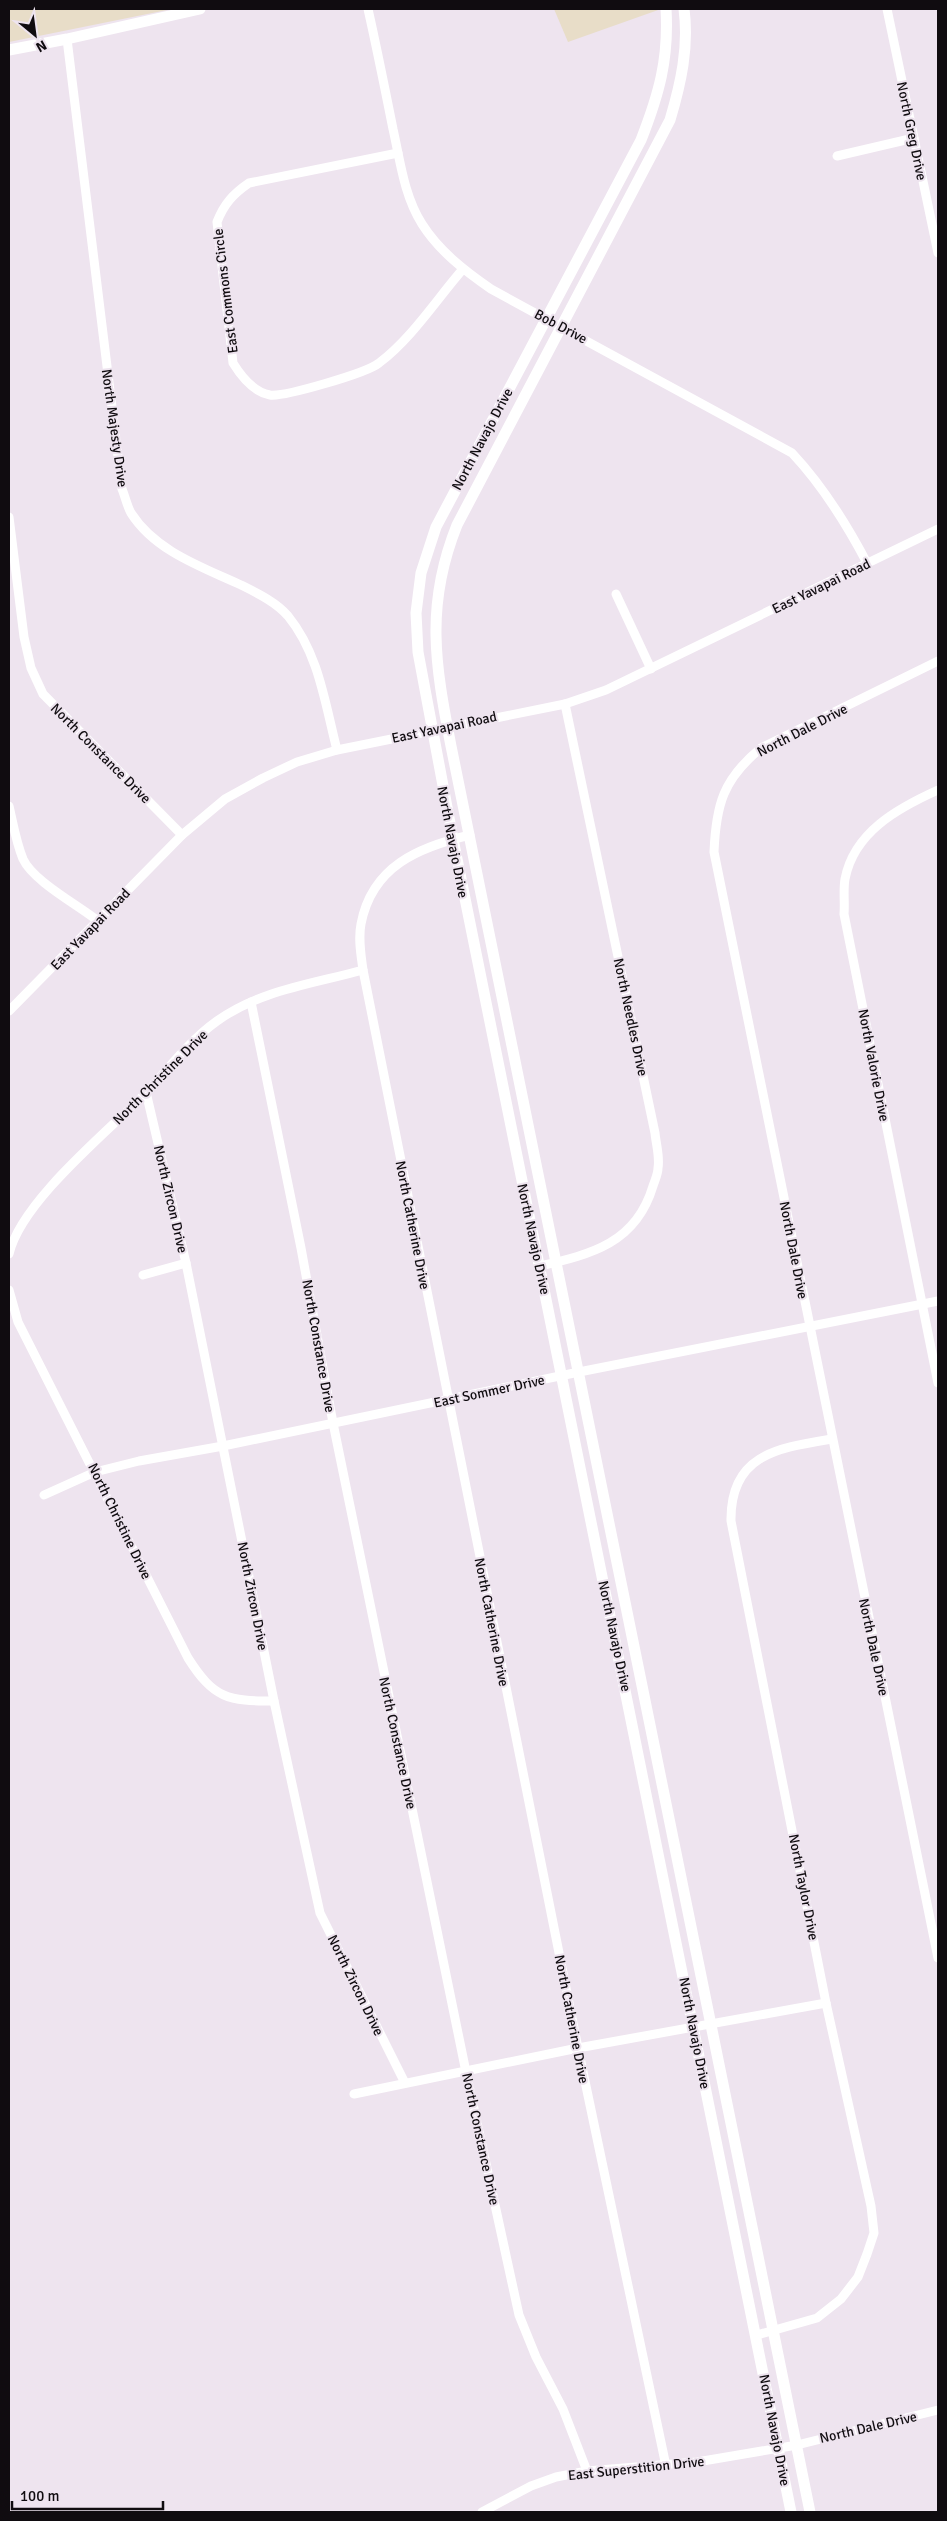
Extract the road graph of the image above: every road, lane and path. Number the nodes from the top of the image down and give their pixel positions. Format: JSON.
{"nodes":[{"id":1,"x":200,"y":9,"type":"edge"},
{"id":2,"x":368,"y":9,"type":"edge"},
{"id":3,"x":666,"y":9,"type":"edge"},
{"id":4,"x":684,"y":9,"type":"edge"},
{"id":5,"x":887,"y":9,"type":"edge"},
{"id":6,"x":67,"y":39,"type":"junction"},
{"id":7,"x":9,"y":50,"type":"edge"},
{"id":8,"x":914,"y":138,"type":"junction"},
{"id":9,"x":398,"y":153,"type":"junction"},
{"id":10,"x":837,"y":156,"type":"dead end"},
{"id":11,"x":630,"y":160,"type":"junction"},
{"id":12,"x":646,"y":168,"type":"junction"},
{"id":13,"x":938,"y":253,"type":"edge"},
{"id":14,"x":463,"y":269,"type":"junction"},
{"id":15,"x":546,"y":318,"type":"junction"},
{"id":16,"x":562,"y":326,"type":"junction"},
{"id":17,"x":452,"y":495,"type":"junction"},
{"id":18,"x":468,"y":503,"type":"junction"},
{"id":19,"x":9,"y":517,"type":"edge"},
{"id":20,"x":938,"y":529,"type":"edge"},
{"id":21,"x":867,"y":563,"type":"junction"},
{"id":22,"x":616,"y":594,"type":"dead end"},
{"id":23,"x":938,"y":662,"type":"edge"},
{"id":24,"x":651,"y":669,"type":"junction"},
{"id":25,"x":565,"y":704,"type":"junction"},
{"id":26,"x":447,"y":726,"type":"junction"},
{"id":27,"x":431,"y":730,"type":"junction"},
{"id":28,"x":337,"y":750,"type":"junction"},
{"id":29,"x":938,"y":790,"type":"edge"},
{"id":30,"x":9,"y":806,"type":"edge"},
{"id":31,"x":182,"y":835,"type":"junction"},
{"id":32,"x":470,"y":835,"type":"junction"},
{"id":33,"x":453,"y":839,"type":"junction"},
{"id":34,"x":98,"y":921,"type":"junction"},
{"id":35,"x":362,"y":970,"type":"junction"},
{"id":36,"x":251,"y":1002,"type":"junction"},
{"id":37,"x":9,"y":1011,"type":"edge"},
{"id":38,"x":146,"y":1092,"type":"junction"},
{"id":39,"x":9,"y":1254,"type":"edge"},
{"id":40,"x":557,"y":1262,"type":"junction"},
{"id":41,"x":186,"y":1264,"type":"junction"},
{"id":42,"x":540,"y":1266,"type":"junction"},
{"id":43,"x":143,"y":1274,"type":"dead end"},
{"id":44,"x":9,"y":1290,"type":"edge"},
{"id":45,"x":938,"y":1301,"type":"edge"},
{"id":46,"x":922,"y":1304,"type":"junction"},
{"id":47,"x":810,"y":1328,"type":"junction"},
{"id":48,"x":579,"y":1372,"type":"junction"},
{"id":49,"x":562,"y":1375,"type":"junction"},
{"id":50,"x":938,"y":1383,"type":"edge"},
{"id":51,"x":448,"y":1400,"type":"junction"},
{"id":52,"x":333,"y":1423,"type":"junction"},
{"id":53,"x":832,"y":1440,"type":"junction"},
{"id":54,"x":222,"y":1446,"type":"junction"},
{"id":55,"x":96,"y":1472,"type":"junction"},
{"id":56,"x":44,"y":1495,"type":"dead end"},
{"id":57,"x":274,"y":1701,"type":"junction"},
{"id":58,"x":938,"y":1958,"type":"edge"},
{"id":59,"x":826,"y":2003,"type":"junction"},
{"id":60,"x":712,"y":2024,"type":"junction"},
{"id":61,"x":693,"y":2028,"type":"junction"},
{"id":62,"x":578,"y":2048,"type":"junction"},
{"id":63,"x":466,"y":2072,"type":"junction"},
{"id":64,"x":404,"y":2083,"type":"junction"},
{"id":65,"x":354,"y":2094,"type":"dead end"},
{"id":66,"x":774,"y":2331,"type":"junction"},
{"id":67,"x":757,"y":2334,"type":"junction"},
{"id":68,"x":938,"y":2410,"type":"edge"},
{"id":69,"x":797,"y":2445,"type":"junction"},
{"id":70,"x":778,"y":2448,"type":"junction"},
{"id":71,"x":666,"y":2466,"type":"junction"},
{"id":72,"x":588,"y":2471,"type":"junction"},
{"id":73,"x":482,"y":2512,"type":"edge"},
{"id":74,"x":791,"y":2512,"type":"edge"},
{"id":75,"x":810,"y":2512,"type":"edge"}],
"edges":[{"from":1,"to":6,"type":"street"},
{"from":2,"to":9,"type":"street","name":"Bob Drive"},
{"from":3,"to":11,"type":"street","name":"North Navajo Drive"},
{"from":4,"to":12,"type":"street","name":"North Navajo Drive"},
{"from":5,"to":8,"type":"street","name":"North Greg Drive"},
{"from":6,"to":7,"type":"street"},
{"from":6,"to":28,"type":"street","name":"North Majesty Drive"},
{"from":8,"to":10,"type":"street"},
{"from":8,"to":13,"type":"street","name":"North Greg Drive"},
{"from":9,"to":14,"type":"street","name":"Bob Drive"},
{"from":9,"to":14,"type":"street","name":"East Commons Circle"},
{"from":11,"to":12,"type":"street"},
{"from":11,"to":15,"type":"street","name":"North Navajo Drive"},
{"from":12,"to":16,"type":"street","name":"North Navajo Drive"},
{"from":14,"to":15,"type":"street","name":"Bob Drive"},
{"from":15,"to":16,"type":"street","name":"Bob Drive"},
{"from":15,"to":17,"type":"street","name":"North Navajo Drive"},
{"from":16,"to":18,"type":"street","name":"North Navajo Drive"},
{"from":16,"to":21,"type":"street","name":"Bob Drive"},
{"from":17,"to":18,"type":"street"},
{"from":17,"to":27,"type":"street","name":"North Navajo Drive"},
{"from":18,"to":26,"type":"street","name":"North Navajo Drive"},
{"from":19,"to":31,"type":"street","name":"North Constance Drive"},
{"from":20,"to":21,"type":"street","name":"East Yavapai Road"},
{"from":21,"to":24,"type":"street","name":"East Yavapai Road"},
{"from":22,"to":24,"type":"street"},
{"from":23,"to":47,"type":"street","name":"North Dale Drive"},
{"from":24,"to":25,"type":"street","name":"East Yavapai Road"},
{"from":25,"to":26,"type":"street","name":"East Yavapai Road"},
{"from":25,"to":40,"type":"street","name":"North Needles Drive"},
{"from":26,"to":27,"type":"street","name":"East Yavapai Road"},
{"from":26,"to":32,"type":"street","name":"North Navajo Drive"},
{"from":27,"to":28,"type":"street","name":"East Yavapai Road"},
{"from":27,"to":33,"type":"street","name":"North Navajo Drive"},
{"from":28,"to":31,"type":"street","name":"East Yavapai Road"},
{"from":29,"to":46,"type":"street","name":"North Valorie Drive"},
{"from":30,"to":34,"type":"street"},
{"from":31,"to":34,"type":"street","name":"East Yavapai Road"},
{"from":32,"to":33,"type":"street","name":"North Catherine Drive"},
{"from":32,"to":40,"type":"street","name":"North Navajo Drive"},
{"from":33,"to":35,"type":"street","name":"North Catherine Drive"},
{"from":33,"to":42,"type":"street","name":"North Navajo Drive"},
{"from":34,"to":37,"type":"street","name":"East Yavapai Road"},
{"from":35,"to":36,"type":"street","name":"North Christine Drive"},
{"from":35,"to":51,"type":"street","name":"North Catherine Drive"},
{"from":36,"to":38,"type":"street","name":"North Christine Drive"},
{"from":36,"to":52,"type":"street","name":"North Constance Drive"},
{"from":38,"to":39,"type":"street","name":"North Christine Drive"},
{"from":38,"to":41,"type":"street","name":"North Zircon Drive"},
{"from":40,"to":42,"type":"street","name":"North Needles Drive"},
{"from":40,"to":48,"type":"street","name":"North Navajo Drive"},
{"from":41,"to":43,"type":"street"},
{"from":41,"to":54,"type":"street","name":"North Zircon Drive"},
{"from":42,"to":49,"type":"street","name":"North Navajo Drive"},
{"from":44,"to":55,"type":"street","name":"North Christine Drive"},
{"from":45,"to":46,"type":"street","name":"East Sommer Drive"},
{"from":46,"to":47,"type":"street","name":"East Sommer Drive"},
{"from":46,"to":50,"type":"street","name":"North Valorie Drive"},
{"from":47,"to":48,"type":"street","name":"East Sommer Drive"},
{"from":47,"to":53,"type":"street","name":"North Dale Drive"},
{"from":48,"to":49,"type":"street","name":"East Sommer Drive"},
{"from":48,"to":60,"type":"street","name":"North Navajo Drive"},
{"from":49,"to":51,"type":"street","name":"East Sommer Drive"},
{"from":49,"to":61,"type":"street","name":"North Navajo Drive"},
{"from":51,"to":52,"type":"street","name":"East Sommer Drive"},
{"from":51,"to":62,"type":"street","name":"North Catherine Drive"},
{"from":52,"to":54,"type":"street","name":"East Sommer Drive"},
{"from":52,"to":63,"type":"street","name":"North Constance Drive"},
{"from":53,"to":58,"type":"street","name":"North Dale Drive"},
{"from":53,"to":59,"type":"street","name":"North Taylor Drive"},
{"from":54,"to":55,"type":"street","name":"East Sommer Drive"},
{"from":54,"to":57,"type":"street","name":"North Zircon Drive"},
{"from":55,"to":56,"type":"street","name":"East Sommer Drive"},
{"from":55,"to":57,"type":"street","name":"North Christine Drive"},
{"from":57,"to":64,"type":"street","name":"North Zircon Drive"},
{"from":59,"to":60,"type":"street"},
{"from":59,"to":66,"type":"street","name":"North Taylor Drive"},
{"from":60,"to":61,"type":"street"},
{"from":60,"to":66,"type":"street","name":"North Navajo Drive"},
{"from":61,"to":62,"type":"street"},
{"from":61,"to":67,"type":"street","name":"North Navajo Drive"},
{"from":62,"to":63,"type":"street"},
{"from":62,"to":71,"type":"street","name":"North Catherine Drive"},
{"from":63,"to":64,"type":"street"},
{"from":63,"to":72,"type":"street","name":"North Constance Drive"},
{"from":64,"to":65,"type":"street"},
{"from":66,"to":67,"type":"street","name":"North Taylor Drive"},
{"from":66,"to":69,"type":"street","name":"North Navajo Drive"},
{"from":67,"to":70,"type":"street","name":"North Navajo Drive"},
{"from":68,"to":69,"type":"street","name":"North Dale Drive"},
{"from":69,"to":70,"type":"street","name":"East Superstition Drive"},
{"from":69,"to":75,"type":"street","name":"North Navajo Drive"},
{"from":70,"to":71,"type":"street","name":"East Superstition Drive"},
{"from":70,"to":74,"type":"street","name":"North Navajo Drive"},
{"from":71,"to":72,"type":"street","name":"East Superstition Drive"},
{"from":72,"to":73,"type":"street","name":"East Superstition Drive"}]}
